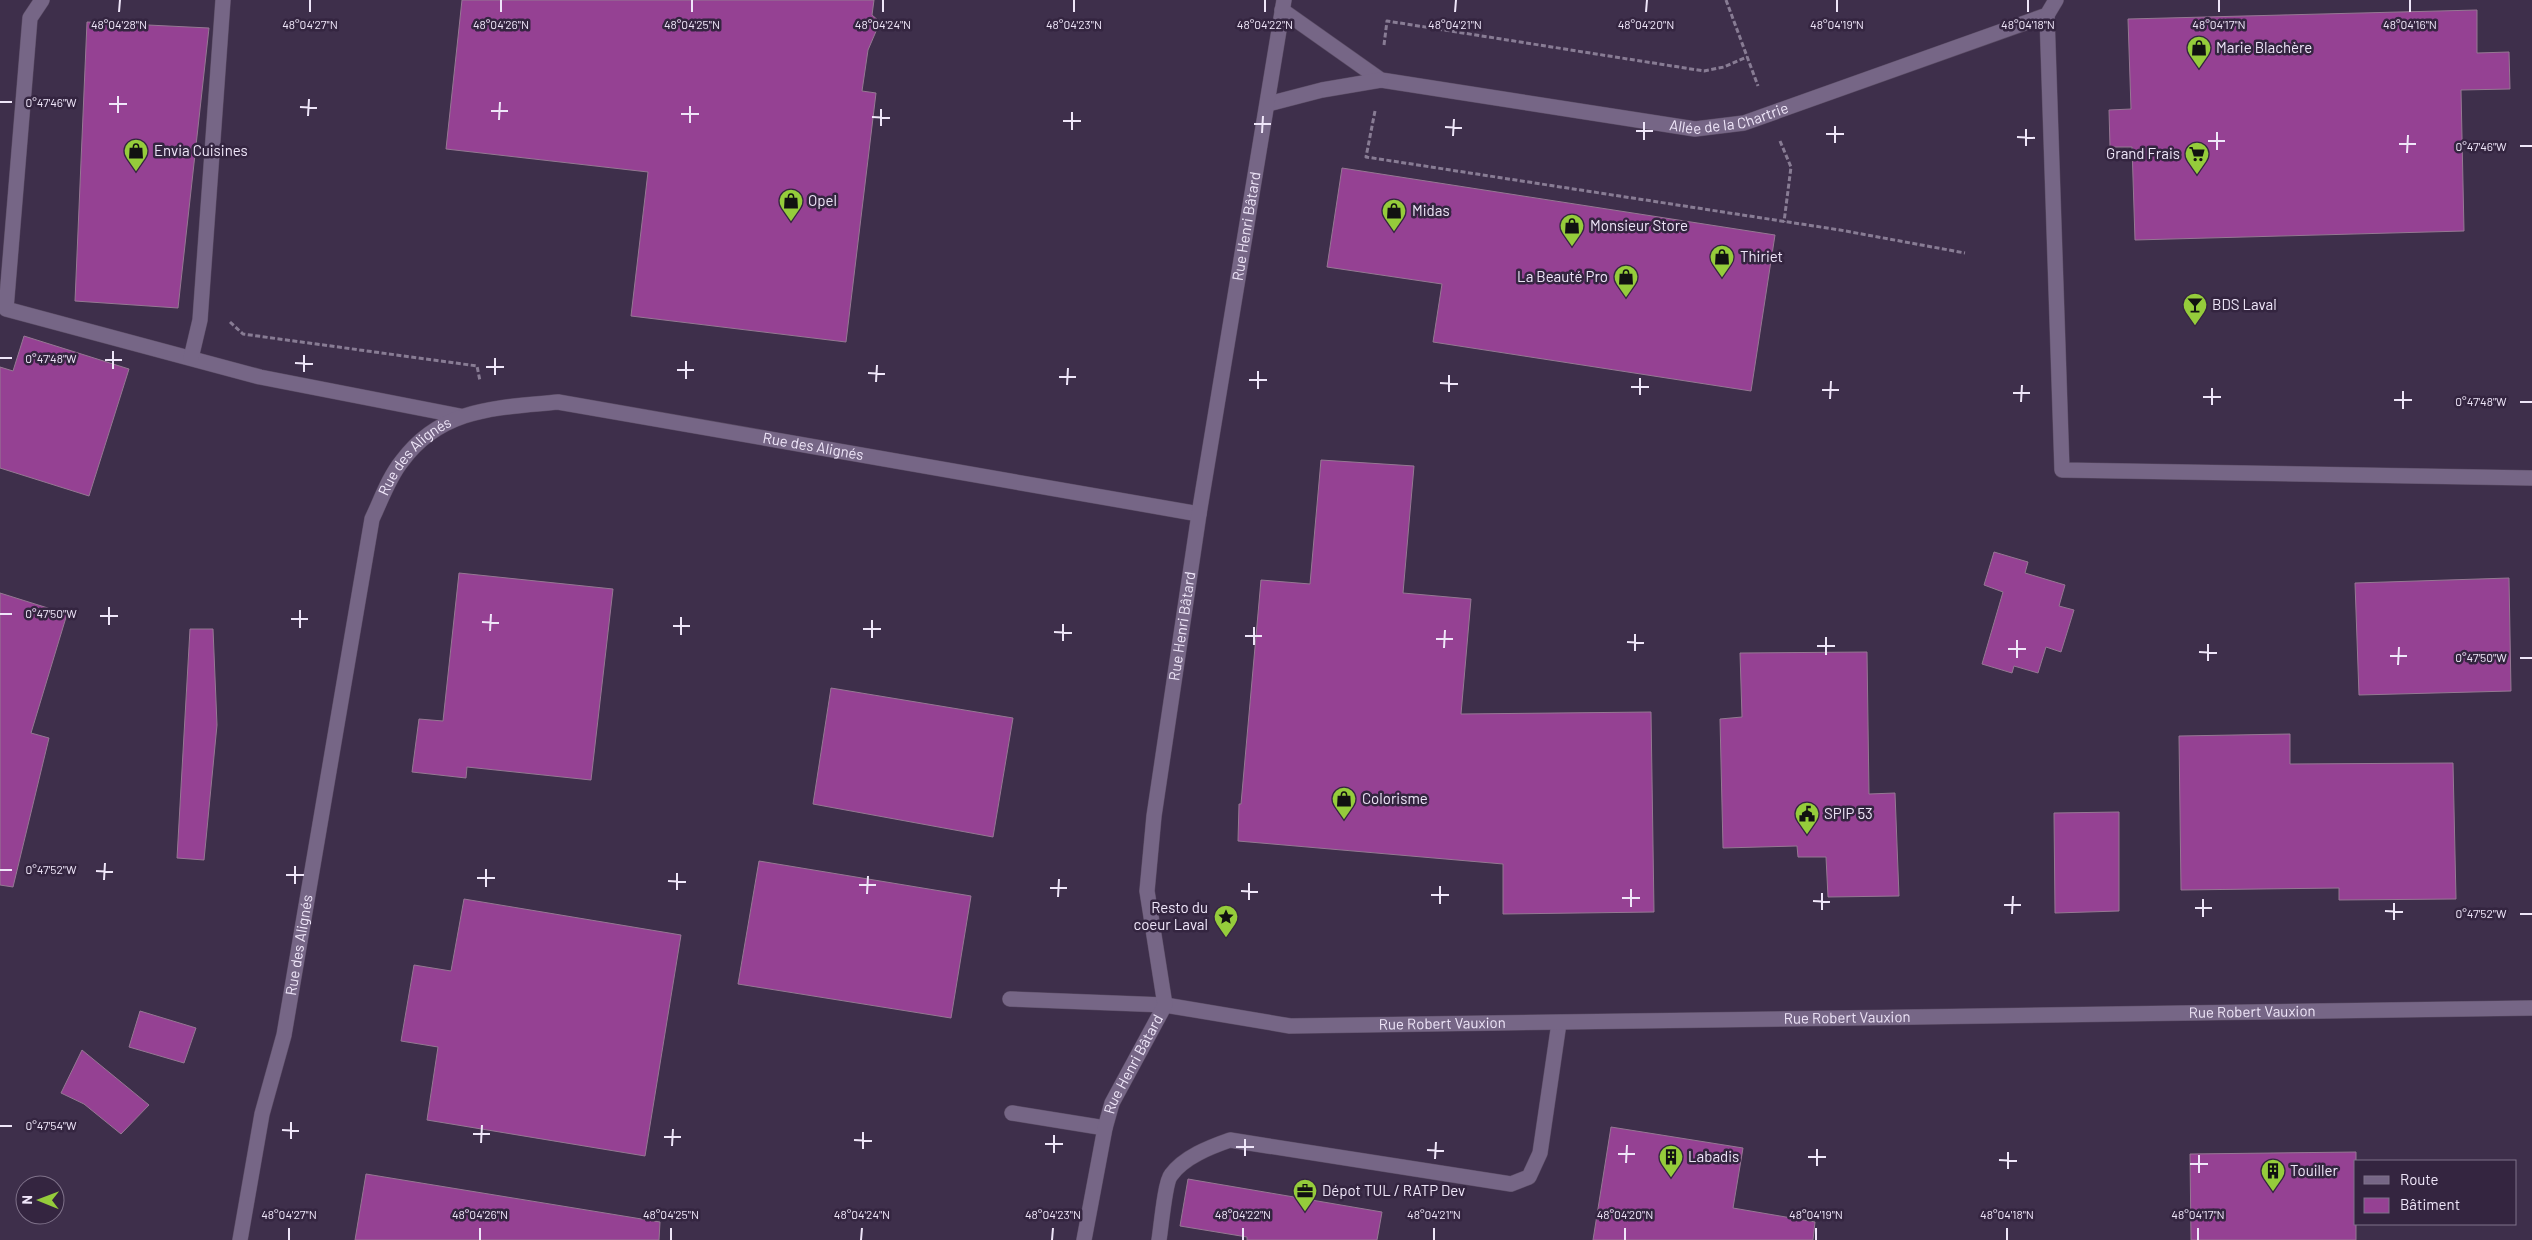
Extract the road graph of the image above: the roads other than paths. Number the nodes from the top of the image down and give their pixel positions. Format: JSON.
{"nodes":[{"id":1,"x":42,"y":0,"type":"edge"},
{"id":2,"x":223,"y":0,"type":"edge"},
{"id":3,"x":2056,"y":0,"type":"edge"},
{"id":4,"x":1283,"y":5,"type":"edge"},
{"id":5,"x":2047,"y":15,"type":"junction"},
{"id":6,"x":1382,"y":80,"type":"junction"},
{"id":7,"x":1268,"y":104,"type":"junction"},
{"id":8,"x":191,"y":358,"type":"junction"},
{"id":9,"x":460,"y":416,"type":"junction"},
{"id":10,"x":2532,"y":478,"type":"edge"},
{"id":11,"x":1199,"y":514,"type":"junction"},
{"id":12,"x":1010,"y":999,"type":"dead end"},
{"id":13,"x":1165,"y":1005,"type":"junction"},
{"id":14,"x":2532,"y":1008,"type":"edge"},
{"id":15,"x":1560,"y":1023,"type":"junction"},
{"id":16,"x":1012,"y":1113,"type":"dead end"},
{"id":17,"x":1105,"y":1128,"type":"junction"},
{"id":18,"x":240,"y":1240,"type":"edge"},
{"id":19,"x":1084,"y":1240,"type":"edge"},
{"id":20,"x":1159,"y":1240,"type":"edge"}],
"edges":[{"from":1,"to":8,"type":"street"},
{"from":2,"to":8,"type":"street"},
{"from":3,"to":5,"type":"street"},
{"from":4,"to":6,"type":"street","name":"Allée de la Chartrie"},
{"from":4,"to":7,"type":"street","name":"Rue Henri Bâtard"},
{"from":5,"to":6,"type":"street","name":"Allée de la Chartrie"},
{"from":5,"to":10,"type":"street"},
{"from":6,"to":7,"type":"street"},
{"from":7,"to":11,"type":"street","name":"Rue Henri Bâtard"},
{"from":8,"to":9,"type":"street"},
{"from":9,"to":11,"type":"street","name":"Rue des Alignés"},
{"from":9,"to":18,"type":"street","name":"Rue des Alignés"},
{"from":11,"to":13,"type":"street","name":"Rue Henri Bâtard"},
{"from":12,"to":13,"type":"street","name":"Rue Robert Vauxion"},
{"from":13,"to":15,"type":"street","name":"Rue Robert Vauxion"},
{"from":13,"to":17,"type":"street","name":"Rue Henri Bâtard"},
{"from":14,"to":15,"type":"street","name":"Rue Robert Vauxion"},
{"from":15,"to":20,"type":"street"},
{"from":16,"to":17,"type":"street"},
{"from":17,"to":19,"type":"street","name":"Rue Henri Bâtard"}]}
